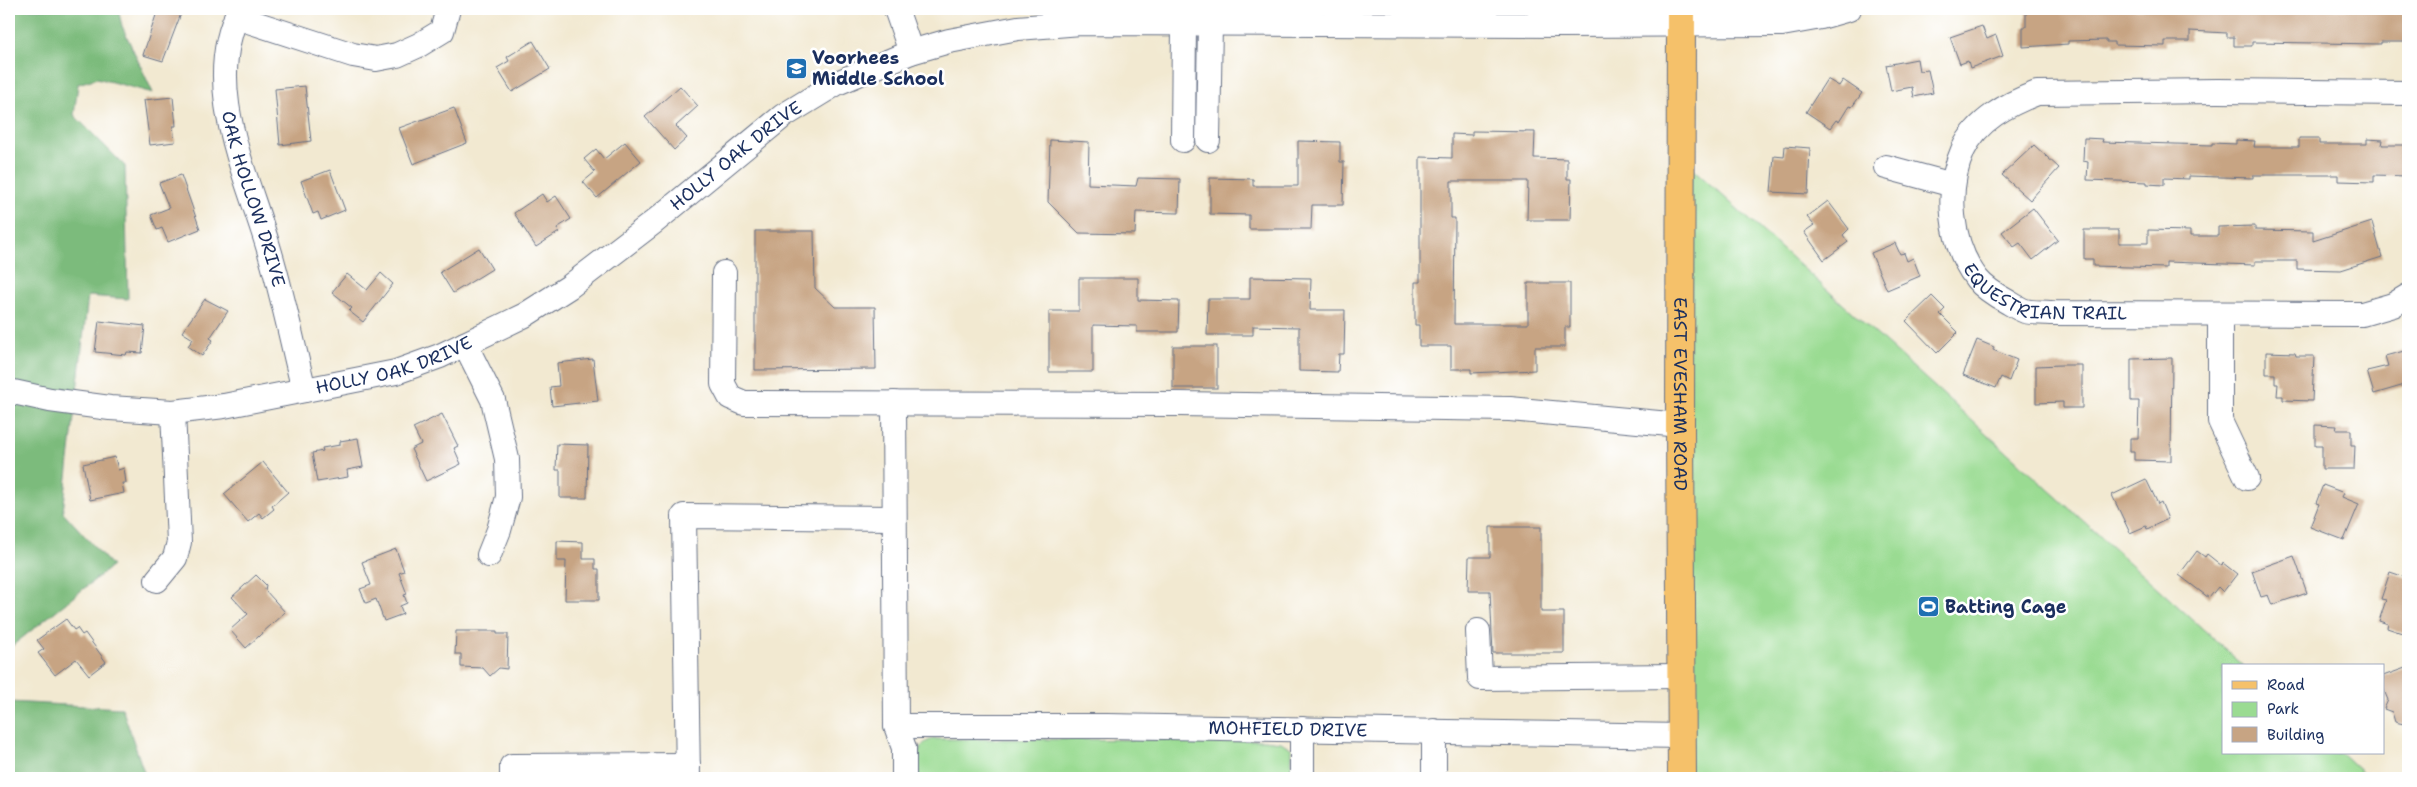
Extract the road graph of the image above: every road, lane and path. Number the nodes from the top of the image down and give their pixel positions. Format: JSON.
{"nodes":[{"id":1,"x":448,"y":9,"type":"edge"},
{"id":2,"x":896,"y":9,"type":"edge"},
{"id":3,"x":1849,"y":9,"type":"edge"},
{"id":4,"x":238,"y":13,"type":"edge"},
{"id":5,"x":1276,"y":16,"type":"edge"},
{"id":6,"x":1410,"y":16,"type":"edge"},
{"id":7,"x":1681,"y":17,"type":"edge"},
{"id":8,"x":1197,"y":19,"type":"edge"},
{"id":9,"x":911,"y":52,"type":"junction"},
{"id":10,"x":2408,"y":93,"type":"edge"},
{"id":11,"x":1183,"y":140,"type":"dead end"},
{"id":12,"x":1208,"y":140,"type":"dead end"},
{"id":13,"x":1886,"y":167,"type":"dead end"},
{"id":14,"x":1954,"y":185,"type":"junction"},
{"id":15,"x":724,"y":273,"type":"dead end"},
{"id":16,"x":2408,"y":296,"type":"edge"},
{"id":17,"x":2220,"y":314,"type":"junction"},
{"id":18,"x":465,"y":344,"type":"junction"},
{"id":19,"x":304,"y":390,"type":"junction"},
{"id":20,"x":9,"y":391,"type":"edge"},
{"id":21,"x":894,"y":403,"type":"junction"},
{"id":22,"x":173,"y":412,"type":"junction"},
{"id":23,"x":1680,"y":425,"type":"junction"},
{"id":24,"x":2247,"y":478,"type":"dead end"},
{"id":25,"x":894,"y":518,"type":"junction"},
{"id":26,"x":489,"y":556,"type":"dead end"},
{"id":27,"x":158,"y":580,"type":"dead end"},
{"id":28,"x":1478,"y":631,"type":"dead end"},
{"id":29,"x":1681,"y":676,"type":"junction"},
{"id":30,"x":896,"y":726,"type":"junction"},
{"id":31,"x":1302,"y":729,"type":"junction"},
{"id":32,"x":1434,"y":731,"type":"junction"},
{"id":33,"x":1682,"y":736,"type":"junction"},
{"id":34,"x":688,"y":772,"type":"edge"},
{"id":35,"x":1681,"y":776,"type":"edge"},
{"id":36,"x":512,"y":778,"type":"edge"},
{"id":37,"x":904,"y":778,"type":"edge"},
{"id":38,"x":1302,"y":778,"type":"edge"},
{"id":39,"x":1434,"y":778,"type":"edge"}],
"edges":[{"from":1,"to":4,"type":"street"},
{"from":2,"to":9,"type":"street"},
{"from":3,"to":7,"type":"street","name":"HOLLY OAK DRIVE"},
{"from":4,"to":19,"type":"street","name":"OAK HOLLOW DRIVE"},
{"from":5,"to":6,"type":"street","name":"HOLLY OAK DRIVE"},
{"from":5,"to":8,"type":"street","name":"HOLLY OAK DRIVE"},
{"from":6,"to":7,"type":"street","name":"HOLLY OAK DRIVE"},
{"from":7,"to":23,"type":"main road","name":"EAST EVESHAM ROAD"},
{"from":8,"to":9,"type":"street","name":"HOLLY OAK DRIVE"},
{"from":8,"to":11,"type":"street"},
{"from":8,"to":12,"type":"street"},
{"from":9,"to":18,"type":"street","name":"HOLLY OAK DRIVE"},
{"from":10,"to":14,"type":"street","name":"EQUESTRIAN TRAIL"},
{"from":13,"to":14,"type":"street"},
{"from":14,"to":17,"type":"street","name":"EQUESTRIAN TRAIL"},
{"from":15,"to":21,"type":"street"},
{"from":16,"to":17,"type":"street","name":"EQUESTRIAN TRAIL"},
{"from":17,"to":24,"type":"street"},
{"from":18,"to":19,"type":"street","name":"HOLLY OAK DRIVE"},
{"from":18,"to":26,"type":"street"},
{"from":19,"to":22,"type":"street","name":"HOLLY OAK DRIVE"},
{"from":20,"to":22,"type":"street","name":"HOLLY OAK DRIVE"},
{"from":21,"to":23,"type":"street"},
{"from":21,"to":25,"type":"street"},
{"from":22,"to":27,"type":"street"},
{"from":23,"to":29,"type":"main road","name":"EAST EVESHAM ROAD"},
{"from":25,"to":30,"type":"street"},
{"from":25,"to":34,"type":"street"},
{"from":28,"to":29,"type":"street"},
{"from":29,"to":33,"type":"main road","name":"EAST EVESHAM ROAD"},
{"from":30,"to":31,"type":"street","name":"MOHFIELD DRIVE"},
{"from":30,"to":37,"type":"street"},
{"from":31,"to":32,"type":"street","name":"MOHFIELD DRIVE"},
{"from":31,"to":38,"type":"street"},
{"from":32,"to":33,"type":"street","name":"MOHFIELD DRIVE"},
{"from":32,"to":39,"type":"street"},
{"from":33,"to":35,"type":"main road","name":"EAST EVESHAM ROAD"},
{"from":34,"to":36,"type":"street"}]}
